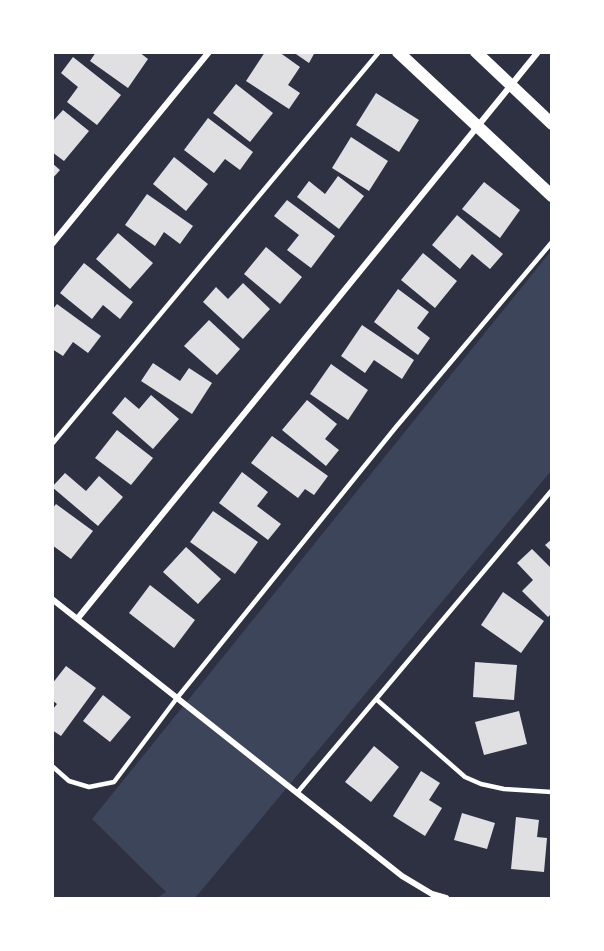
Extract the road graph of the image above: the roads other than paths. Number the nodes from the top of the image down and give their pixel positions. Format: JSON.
{"nodes":[{"id":1,"x":209,"y":52,"type":"edge"},
{"id":2,"x":379,"y":52,"type":"edge"},
{"id":3,"x":398,"y":52,"type":"edge"},
{"id":4,"x":476,"y":52,"type":"edge"},
{"id":5,"x":538,"y":52,"type":"edge"},
{"id":6,"x":510,"y":85,"type":"junction"},
{"id":7,"x":552,"y":124,"type":"edge"},
{"id":8,"x":478,"y":126,"type":"junction"},
{"id":9,"x":552,"y":196,"type":"edge"},
{"id":10,"x":552,"y":242,"type":"edge"},
{"id":11,"x":52,"y":244,"type":"edge"},
{"id":12,"x":52,"y":444,"type":"edge"},
{"id":13,"x":552,"y":490,"type":"edge"},
{"id":14,"x":52,"y":599,"type":"edge"},
{"id":15,"x":78,"y":618,"type":"junction"},
{"id":16,"x":177,"y":698,"type":"junction"},
{"id":17,"x":376,"y":699,"type":"junction"},
{"id":18,"x":52,"y":766,"type":"edge"},
{"id":19,"x":552,"y":792,"type":"edge"},
{"id":20,"x":297,"y":793,"type":"junction"},
{"id":21,"x":446,"y":898,"type":"edge"}],
"edges":[{"from":1,"to":11,"type":"street"},
{"from":2,"to":12,"type":"lane"},
{"from":3,"to":8,"type":"main road"},
{"from":4,"to":6,"type":"main road"},
{"from":5,"to":6,"type":"street"},
{"from":6,"to":7,"type":"main road"},
{"from":6,"to":8,"type":"street"},
{"from":8,"to":9,"type":"main road"},
{"from":8,"to":15,"type":"street"},
{"from":10,"to":16,"type":"lane"},
{"from":13,"to":17,"type":"lane"},
{"from":14,"to":15,"type":"street"},
{"from":15,"to":16,"type":"street"},
{"from":16,"to":18,"type":"lane"},
{"from":16,"to":20,"type":"street"},
{"from":17,"to":19,"type":"lane"},
{"from":17,"to":20,"type":"lane"},
{"from":20,"to":21,"type":"street"}]}
